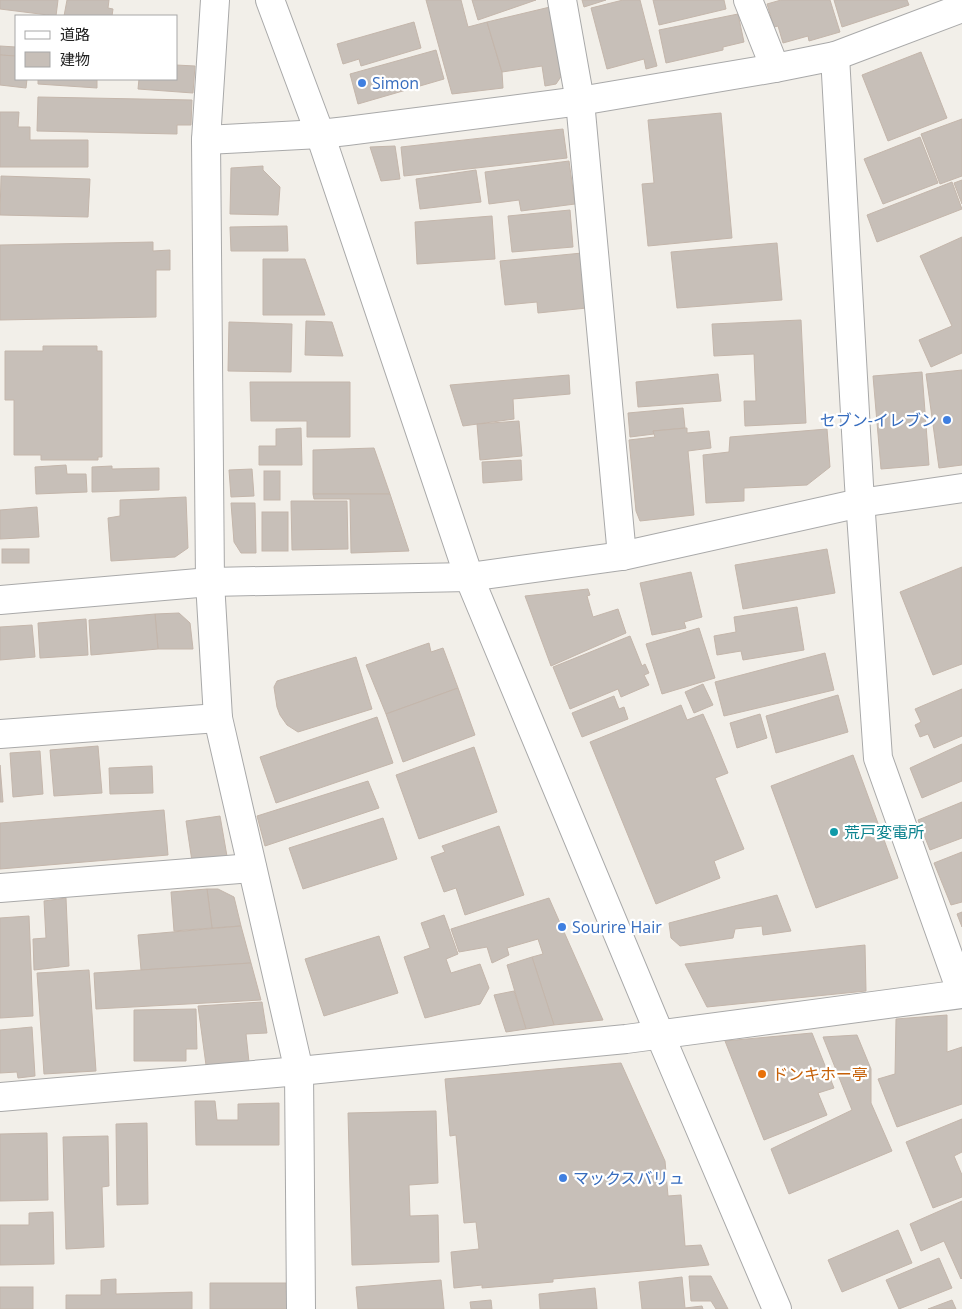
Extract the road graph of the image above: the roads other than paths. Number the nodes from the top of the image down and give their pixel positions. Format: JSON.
{"nodes":[{"id":1,"x":215,"y":0,"type":"edge"},
{"id":2,"x":270,"y":0,"type":"edge"},
{"id":3,"x":562,"y":0,"type":"edge"},
{"id":4,"x":748,"y":0,"type":"edge"},
{"id":5,"x":962,"y":8,"type":"edge"},
{"id":6,"x":835,"y":56,"type":"junction"},
{"id":7,"x":775,"y":68,"type":"junction"},
{"id":8,"x":580,"y":101,"type":"junction"},
{"id":9,"x":320,"y":134,"type":"junction"},
{"id":10,"x":206,"y":140,"type":"junction"},
{"id":11,"x":962,"y":488,"type":"edge"},
{"id":12,"x":860,"y":503,"type":"junction"},
{"id":13,"x":622,"y":556,"type":"junction"},
{"id":14,"x":469,"y":577,"type":"junction"},
{"id":15,"x":210,"y":582,"type":"junction"},
{"id":16,"x":0,"y":600,"type":"edge"},
{"id":17,"x":218,"y":718,"type":"junction"},
{"id":18,"x":0,"y":734,"type":"edge"},
{"id":19,"x":252,"y":868,"type":"junction"},
{"id":20,"x":0,"y":888,"type":"edge"},
{"id":21,"x":962,"y":994,"type":"edge"},
{"id":22,"x":660,"y":1035,"type":"junction"},
{"id":23,"x":299,"y":1071,"type":"junction"},
{"id":24,"x":0,"y":1096,"type":"edge"},
{"id":25,"x":301,"y":1309,"type":"edge"},
{"id":26,"x":777,"y":1309,"type":"edge"}],
"edges":[{"from":1,"to":10,"type":"street"},
{"from":2,"to":9,"type":"street"},
{"from":3,"to":8,"type":"street"},
{"from":4,"to":7,"type":"street"},
{"from":5,"to":6,"type":"street"},
{"from":6,"to":7,"type":"street"},
{"from":6,"to":12,"type":"street"},
{"from":7,"to":8,"type":"street"},
{"from":8,"to":9,"type":"street"},
{"from":8,"to":13,"type":"street"},
{"from":9,"to":10,"type":"street"},
{"from":9,"to":14,"type":"street"},
{"from":10,"to":15,"type":"street"},
{"from":11,"to":12,"type":"street"},
{"from":12,"to":13,"type":"street"},
{"from":12,"to":21,"type":"street"},
{"from":13,"to":14,"type":"street"},
{"from":14,"to":15,"type":"street"},
{"from":14,"to":22,"type":"street"},
{"from":15,"to":16,"type":"street"},
{"from":15,"to":17,"type":"street"},
{"from":17,"to":18,"type":"street"},
{"from":17,"to":19,"type":"street"},
{"from":19,"to":20,"type":"street"},
{"from":19,"to":23,"type":"street"},
{"from":21,"to":22,"type":"street"},
{"from":22,"to":23,"type":"street"},
{"from":22,"to":26,"type":"street"},
{"from":23,"to":24,"type":"street"},
{"from":23,"to":25,"type":"street"}]}
